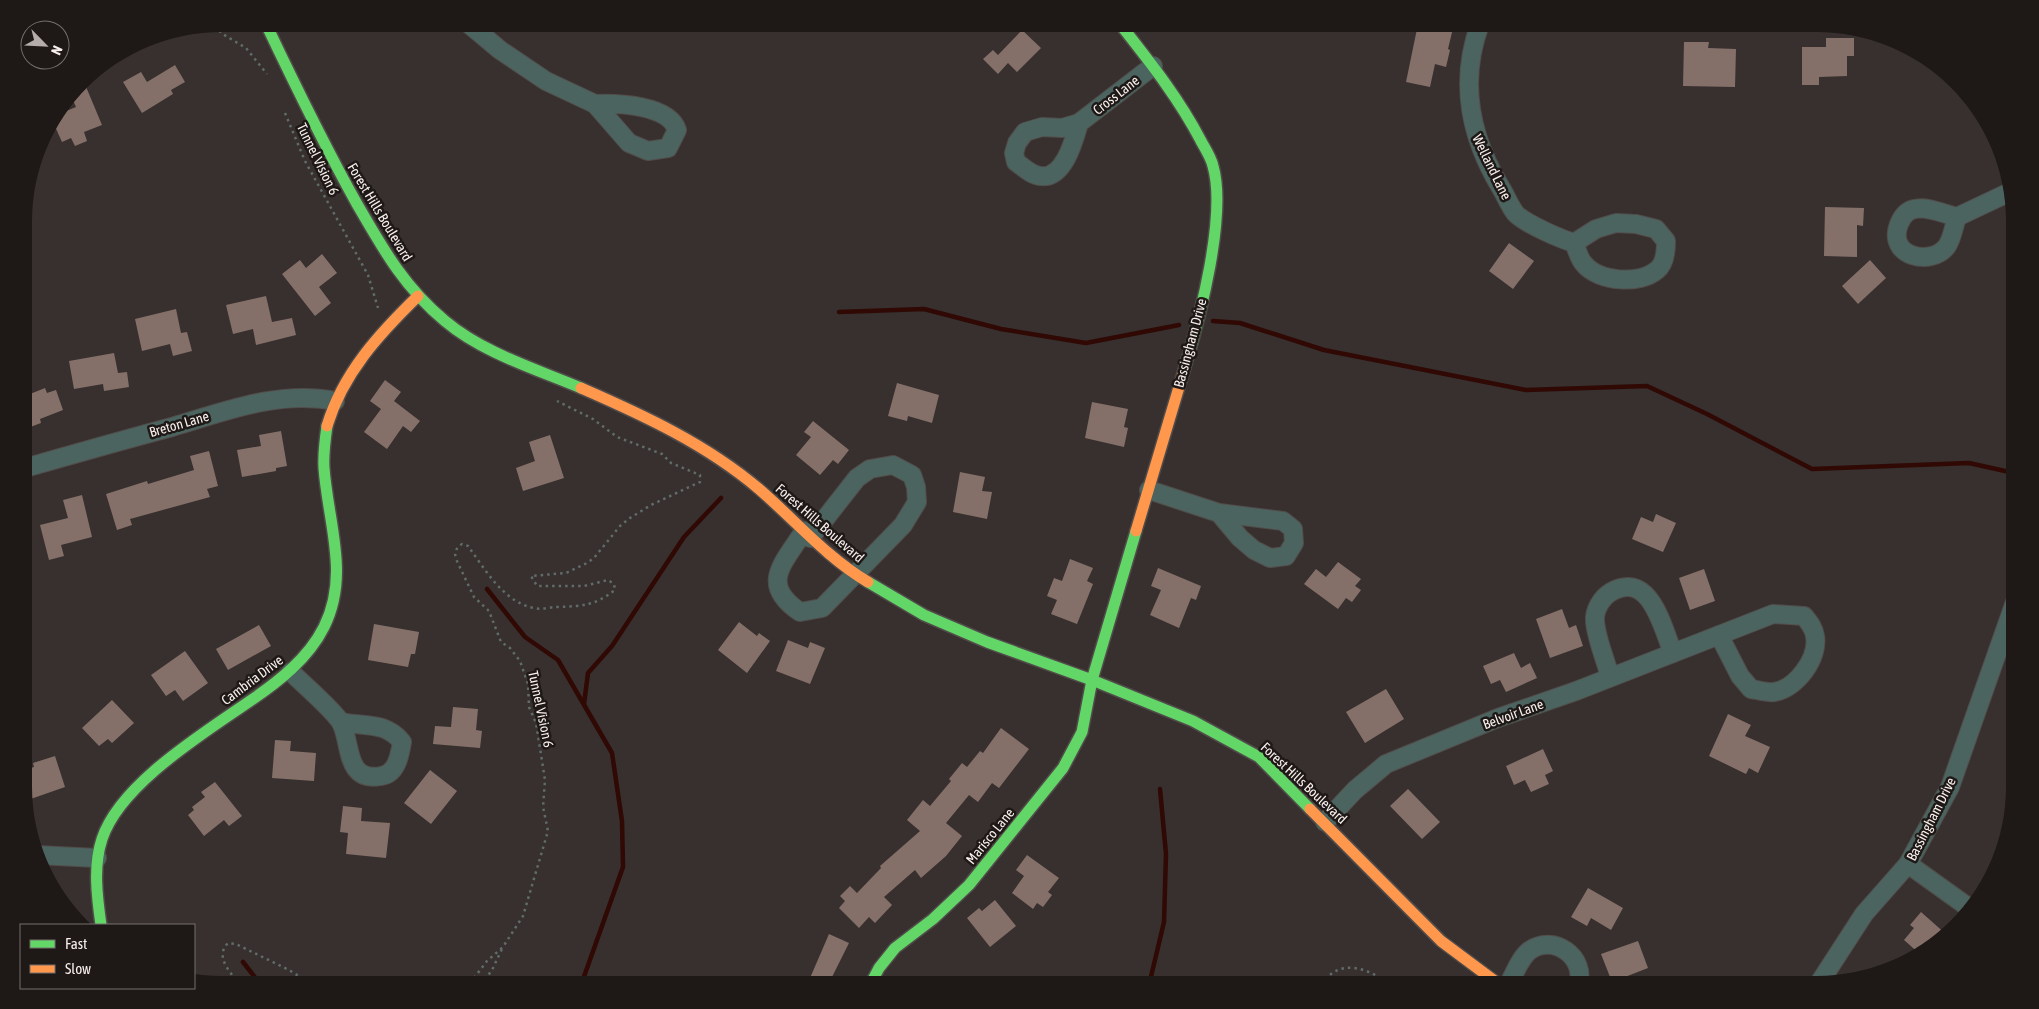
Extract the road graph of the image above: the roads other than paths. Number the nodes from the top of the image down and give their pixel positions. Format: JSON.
{"nodes":[{"id":1,"x":270,"y":32,"type":"edge"},
{"id":2,"x":478,"y":32,"type":"edge"},
{"id":3,"x":1126,"y":32,"type":"edge"},
{"id":4,"x":1477,"y":32,"type":"edge"},
{"id":5,"x":1153,"y":66,"type":"junction"},
{"id":6,"x":595,"y":104,"type":"dead end"},
{"id":7,"x":1080,"y":123,"type":"dead end"},
{"id":8,"x":2005,"y":194,"type":"edge"},
{"id":9,"x":1957,"y":217,"type":"dead end"},
{"id":10,"x":1574,"y":243,"type":"junction"},
{"id":11,"x":418,"y":296,"type":"junction"},
{"id":12,"x":335,"y":401,"type":"junction"},
{"id":13,"x":32,"y":466,"type":"edge"},
{"id":14,"x":1149,"y":490,"type":"junction"},
{"id":15,"x":1219,"y":513,"type":"dead end"},
{"id":16,"x":807,"y":534,"type":"junction"},
{"id":17,"x":856,"y":575,"type":"junction"},
{"id":18,"x":2006,"y":628,"type":"edge"},
{"id":19,"x":1719,"y":635,"type":"junction"},
{"id":20,"x":1673,"y":653,"type":"junction"},
{"id":21,"x":291,"y":672,"type":"junction"},
{"id":22,"x":1610,"y":677,"type":"junction"},
{"id":23,"x":1092,"y":680,"type":"junction"},
{"id":24,"x":341,"y":722,"type":"dead end"},
{"id":25,"x":1325,"y":822,"type":"junction"},
{"id":26,"x":45,"y":855,"type":"edge"},
{"id":27,"x":97,"y":858,"type":"junction"},
{"id":28,"x":1908,"y":864,"type":"junction"},
{"id":29,"x":1965,"y":905,"type":"edge"},
{"id":30,"x":101,"y":924,"type":"edge"},
{"id":31,"x":875,"y":976,"type":"edge"},
{"id":32,"x":1488,"y":976,"type":"edge"},
{"id":33,"x":1513,"y":976,"type":"edge"},
{"id":34,"x":1579,"y":976,"type":"edge"},
{"id":35,"x":1824,"y":976,"type":"edge"}],
"edges":[{"from":1,"to":11,"type":"street","name":"Forest Hills Boulevard"},
{"from":2,"to":6,"type":"street"},
{"from":3,"to":5,"type":"street","name":"Bassingham Drive"},
{"from":4,"to":10,"type":"street","name":"Welland Lane"},
{"from":5,"to":7,"type":"street","name":"Cross Lane"},
{"from":5,"to":14,"type":"street","name":"Bassingham Drive"},
{"from":8,"to":9,"type":"street"},
{"from":10,"to":10,"type":"street"},
{"from":11,"to":12,"type":"street","name":"Cambria Drive"},
{"from":11,"to":16,"type":"street","name":"Forest Hills Boulevard"},
{"from":12,"to":13,"type":"street","name":"Breton Lane"},
{"from":12,"to":21,"type":"street","name":"Cambria Drive"},
{"from":14,"to":15,"type":"street"},
{"from":14,"to":23,"type":"street","name":"Bassingham Drive"},
{"from":16,"to":17,"type":"street","name":"Forest Hills Boulevard"},
{"from":16,"to":17,"type":"street"},
{"from":16,"to":17,"type":"street"},
{"from":17,"to":23,"type":"street","name":"Forest Hills Boulevard"},
{"from":18,"to":28,"type":"street","name":"Bassingham Drive"},
{"from":19,"to":19,"type":"street","name":"Belvoir Lane"},
{"from":19,"to":20,"type":"street","name":"Belvoir Lane"},
{"from":20,"to":22,"type":"street","name":"Belvoir Lane"},
{"from":20,"to":22,"type":"street"},
{"from":21,"to":24,"type":"street"},
{"from":21,"to":27,"type":"street","name":"Cambria Drive"},
{"from":22,"to":25,"type":"street","name":"Belvoir Lane"},
{"from":23,"to":25,"type":"street","name":"Forest Hills Boulevard"},
{"from":23,"to":31,"type":"street","name":"Marisco Lane"},
{"from":25,"to":32,"type":"street","name":"Forest Hills Boulevard"},
{"from":26,"to":27,"type":"street"},
{"from":27,"to":30,"type":"street","name":"Cambria Drive"},
{"from":28,"to":29,"type":"street"},
{"from":28,"to":35,"type":"street","name":"Bassingham Drive"},
{"from":33,"to":34,"type":"street"}]}
